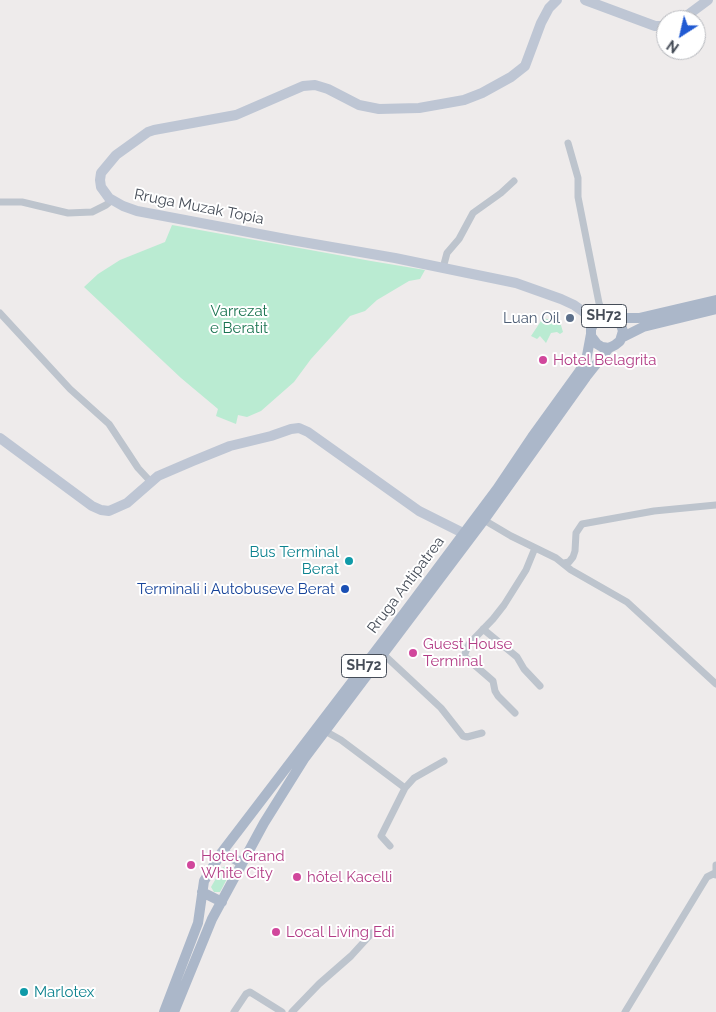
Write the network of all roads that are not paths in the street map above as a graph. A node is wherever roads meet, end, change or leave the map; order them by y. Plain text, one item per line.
1 (557, 0) edge
2 (585, 0) edge
3 (708, 0) edge
4 (694, 10) edge
5 (656, 26) edge
6 (568, 143) dead end
7 (514, 181) dead end
8 (112, 200) junction
9 (0, 202) edge
10 (443, 268) junction
11 (716, 300) edge
12 (716, 310) edge
13 (0, 313) edge
14 (605, 318) junction
15 (591, 333) junction
16 (621, 338) junction
17 (609, 348) junction
18 (0, 438) edge
19 (536, 439) junction
20 (150, 481) junction
21 (716, 505) edge
22 (484, 520) junction
23 (466, 536) junction
24 (535, 548) junction
25 (564, 563) junction
26 (483, 629) junction
27 (381, 652) junction
28 (716, 684) edge
29 (540, 686) dead end
30 (515, 713) dead end
31 (325, 731) junction
32 (482, 733) dead end
33 (301, 757) junction
34 (444, 761) dead end
35 (405, 788) junction
36 (390, 846) dead end
37 (222, 852) junction
38 (242, 863) junction
39 (716, 865) edge
40 (716, 874) edge
41 (202, 892) junction
42 (222, 902) junction
43 (372, 933) dead end
44 (164, 1012) edge
45 (174, 1012) edge
46 (234, 1012) edge
47 (282, 1012) edge
48 (292, 1012) edge
49 (625, 1012) edge

1 - 8 street, Rruga Muzak Topia
2 - 5 street
3 - 4 street
6 - 14 street
7 - 10 street
8 - 9 street
8 - 10 street, Rruga Muzak Topia
10 - 14 street, Rruga Muzak Topia
11 - 14 main road, SH72
12 - 16 main road, Rruga Antipatrea / SH72
13 - 20 street
14 - 15 main road, Rruga Antipatrea / SH72
14 - 16 main road, SH72
15 - 17 main road, SH72
15 - 19 main road, Rruga Antipatrea / SH72
16 - 17 main road, Rruga Antipatrea / SH72
17 - 19 main road, Rruga Antipatrea / SH72
18 - 20 street
19 - 22 main road, Rruga Antipatrea / SH72
19 - 23 main road, Rruga Antipatrea / SH72
20 - 23 street
21 - 25 street
22 - 23 main road, Rruga Antipatrea / SH72
22 - 24 street
23 - 27 main road, Rruga Antipatrea / SH72
24 - 25 street
24 - 26 street
25 - 28 street
26 - 29 street
26 - 30 street
27 - 31 main road, Rruga Antipatrea / SH72
27 - 32 street
27 - 33 main road, Rruga Antipatrea / SH72
31 - 33 main road, Rruga Antipatrea / SH72
31 - 35 street
33 - 37 main road, Rruga Antipatrea / SH72
33 - 38 main road, Rruga Antipatrea / SH72
34 - 35 street
35 - 36 street
37 - 38 main road
37 - 41 main road, Rruga Antipatrea / SH72
38 - 42 main road, Rruga Antipatrea / SH72
39 - 40 street
40 - 49 street
41 - 42 main road
41 - 44 main road, Rruga Antipatrea / SH72
42 - 45 main road, Rruga Antipatrea / SH72
43 - 48 street
46 - 47 street

